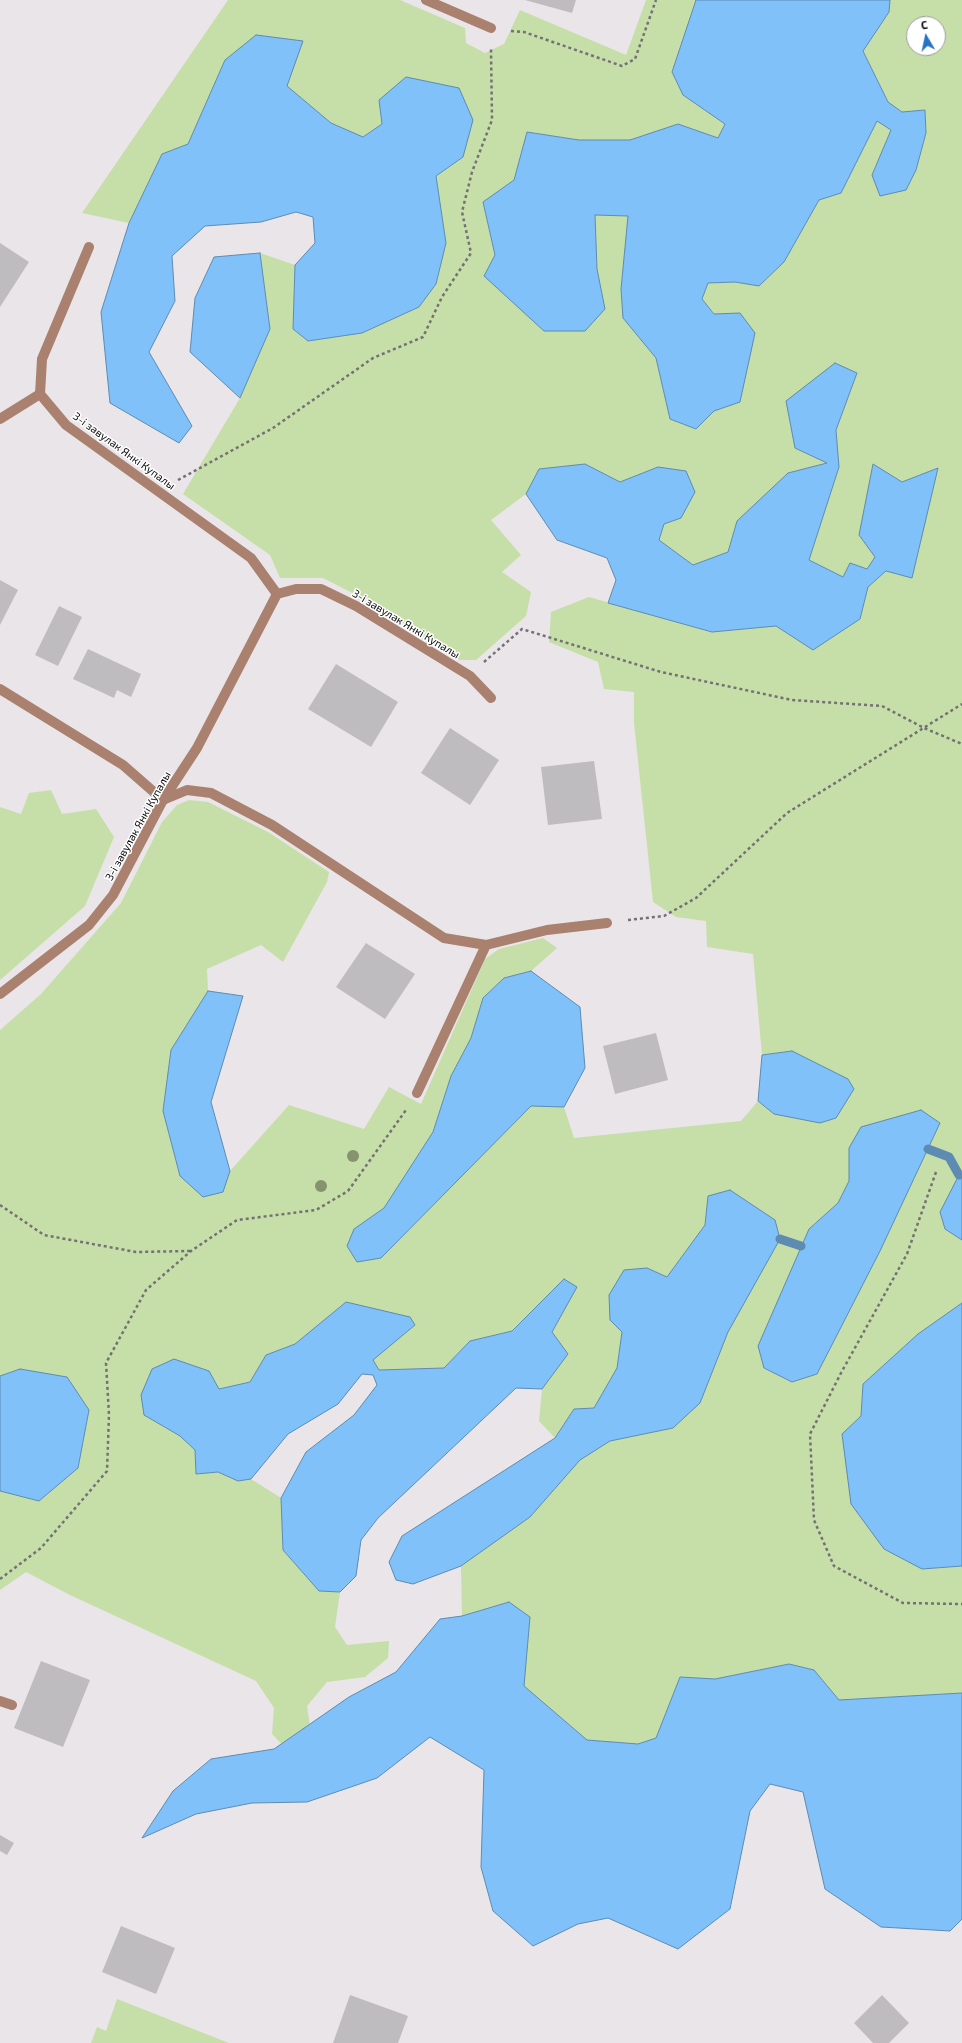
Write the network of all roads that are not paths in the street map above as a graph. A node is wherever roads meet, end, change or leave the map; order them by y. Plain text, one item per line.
1 (426, 0) edge
2 (491, 28) road end
3 (89, 247) dead end
4 (40, 394) junction
5 (0, 419) edge
6 (277, 594) junction
7 (0, 688) edge
8 (491, 698) dead end
9 (163, 800) junction
10 (607, 923) road end
11 (486, 946) junction
12 (0, 994) edge
13 (417, 1093) road end
14 (0, 1701) edge
15 (12, 1705) dead end

1 - 2 street
3 - 4 street
4 - 5 street
4 - 6 street, 3-і завулак Янкі Купалы
6 - 8 street, 3-і завулак Янкі Купалы
6 - 9 street, 3-і завулак Янкі Купалы
7 - 9 street
9 - 11 street
9 - 12 street, 3-і завулак Янкі Купалы
10 - 11 street
11 - 13 street
14 - 15 street

